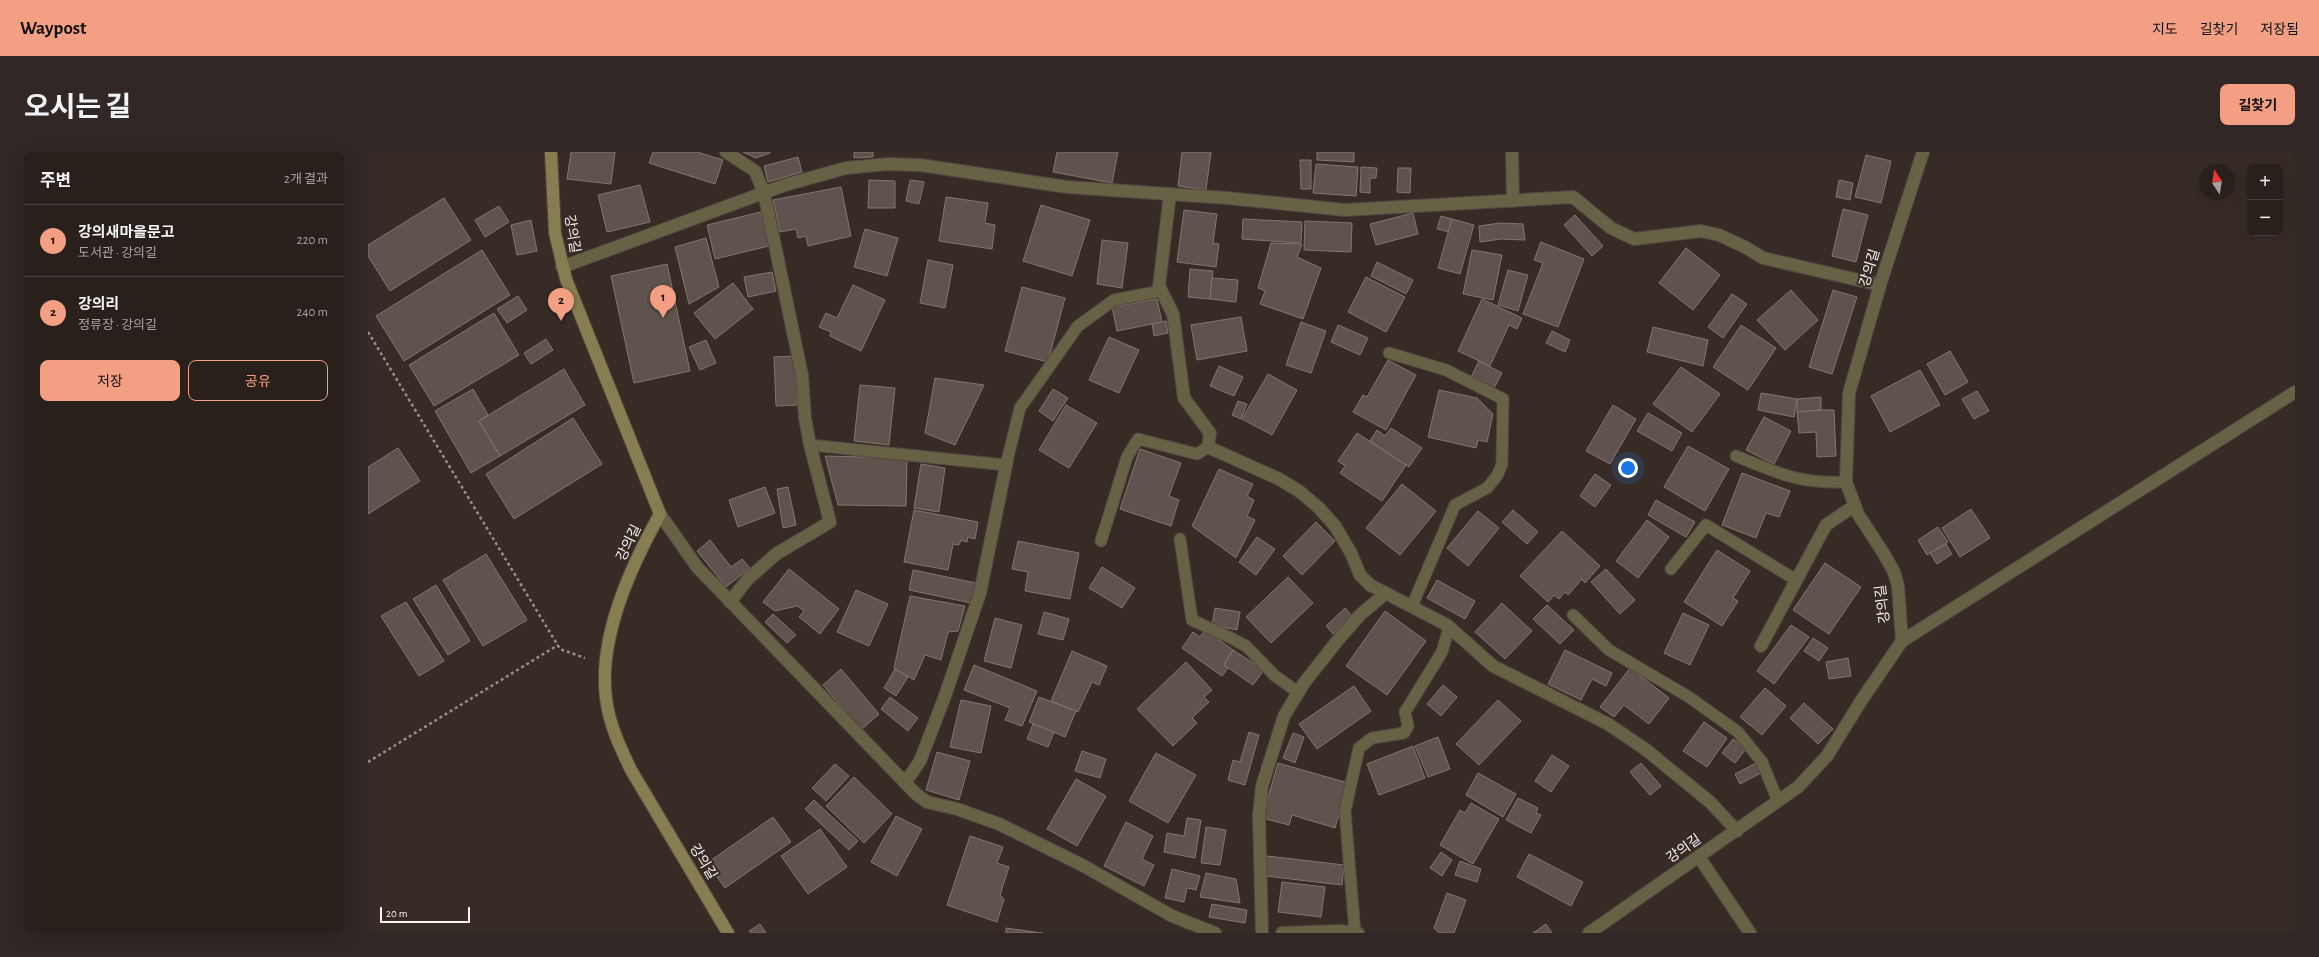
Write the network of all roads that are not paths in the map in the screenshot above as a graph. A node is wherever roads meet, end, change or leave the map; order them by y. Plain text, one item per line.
1 (551, 152) edge
2 (726, 152) edge
3 (1512, 152) edge
4 (1923, 152) edge
5 (764, 193) junction
6 (1170, 194) junction
7 (1513, 201) junction
8 (562, 267) junction
9 (1880, 285) junction
10 (1161, 291) junction
11 (1389, 353) dead end
12 (2295, 392) edge
13 (810, 445) junction
14 (1208, 447) junction
15 (1736, 456) dead end
16 (1007, 463) junction
17 (1846, 482) junction
18 (1854, 506) junction
19 (660, 514) junction
20 (1180, 539) dead end
21 (1101, 541) dead end
22 (1671, 570) dead end
23 (1796, 580) junction
24 (1386, 593) junction
25 (730, 602) junction
26 (1412, 606) junction
27 (1574, 615) dead end
28 (1449, 627) junction
29 (1902, 641) junction
30 (1761, 646) dead end
31 (1298, 693) junction
32 (904, 783) junction
33 (1778, 801) junction
34 (1737, 831) junction
35 (1699, 856) junction
36 (728, 933) edge
37 (1214, 933) edge
38 (1262, 933) edge
39 (1282, 933) edge
40 (1355, 933) edge
41 (1358, 933) edge
42 (1589, 933) edge
43 (1750, 933) edge

1 - 8 street, 강의길
2 - 5 street
3 - 7 street
4 - 9 street, 강의길
5 - 6 street
5 - 8 street
5 - 13 street
6 - 7 street
6 - 10 street
7 - 9 street
8 - 19 street, 강의길
9 - 17 street, 강의길
10 - 14 street
10 - 16 lane
11 - 26 lane
12 - 29 street
13 - 16 lane
13 - 25 street
14 - 21 lane
14 - 24 street
15 - 17 lane
16 - 32 street
17 - 18 street, 강의길
18 - 23 street
18 - 29 street, 강의길
19 - 25 street
19 - 36 street, 강의길
20 - 31 lane
22 - 23 lane
23 - 30 street
24 - 26 street
24 - 31 street
25 - 32 street
26 - 28 street
27 - 33 lane
28 - 34 street
28 - 40 lane
29 - 33 street, 강의길
31 - 38 street
32 - 37 street
33 - 34 street, 강의길
34 - 35 street, 강의길
35 - 42 street, 강의길
35 - 43 street
39 - 40 street
40 - 41 street

